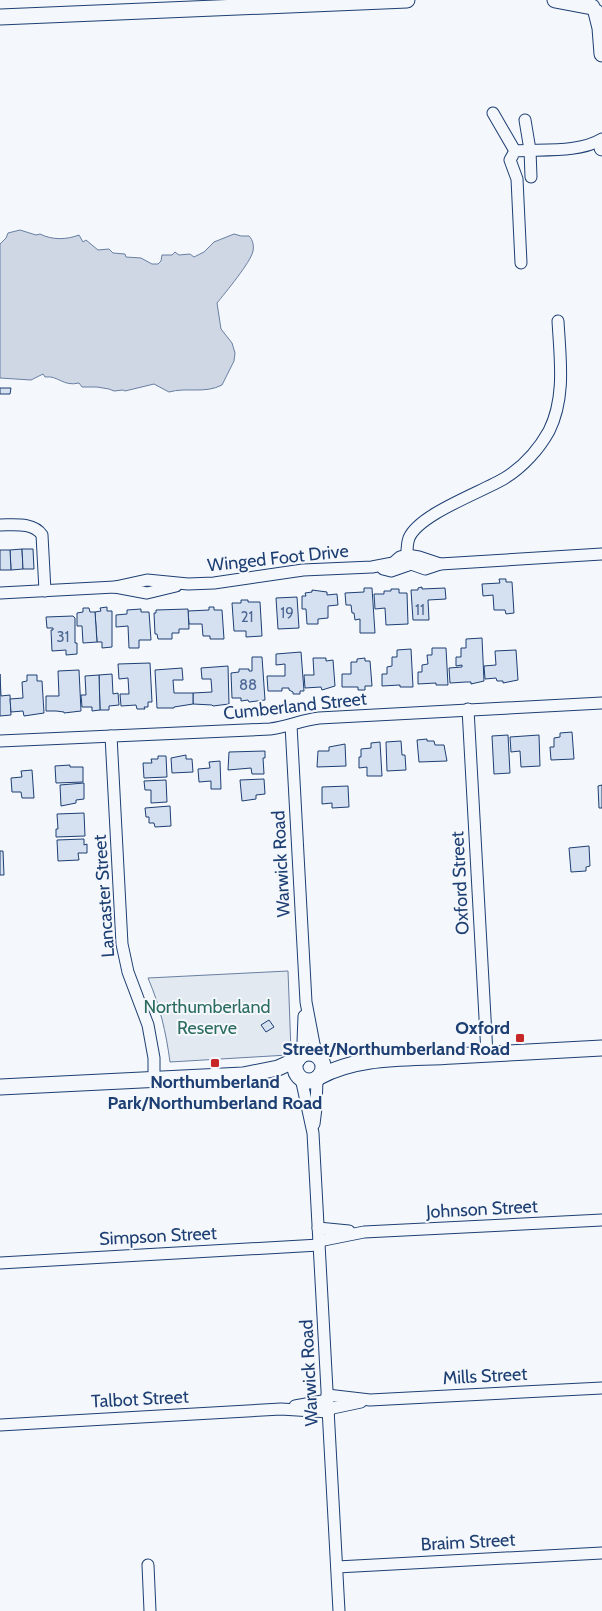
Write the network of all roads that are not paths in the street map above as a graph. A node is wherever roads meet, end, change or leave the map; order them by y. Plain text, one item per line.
1 (407, 0) edge
2 (556, 0) edge
3 (298, 2) edge
4 (248, 3) edge
5 (267, 3) edge
6 (220, 4) edge
7 (595, 8) edge
8 (0, 16) edge
9 (602, 54) edge
10 (493, 113) dead end
11 (524, 120) dead end
12 (602, 139) edge
13 (602, 144) edge
14 (575, 148) junction
15 (602, 148) edge
16 (530, 150) junction
17 (515, 151) junction
18 (602, 154) edge
19 (531, 176) dead end
20 (521, 263) dead end
21 (558, 322) dead end
22 (0, 525) edge
23 (602, 555) edge
24 (407, 560) junction
25 (45, 591) junction
26 (0, 593) edge
27 (602, 704) edge
28 (468, 709) junction
29 (291, 725) junction
30 (111, 736) junction
31 (2, 740) edge
32 (306, 1002) junction
33 (602, 1048) edge
34 (487, 1054) junction
35 (319, 1057) junction
36 (298, 1059) junction
37 (388, 1060) junction
38 (243, 1075) junction
39 (300, 1078) junction
40 (318, 1078) junction
41 (154, 1079) junction
42 (0, 1087) edge
43 (313, 1133) junction
44 (602, 1220) edge
45 (318, 1228) junction
46 (364, 1232) junction
47 (319, 1243) junction
48 (0, 1263) edge
49 (602, 1388) edge
50 (328, 1404) junction
51 (0, 1425) edge
52 (602, 1553) edge
53 (148, 1566) dead end
54 (337, 1567) junction
55 (150, 1611) edge
56 (339, 1611) edge

1 - 3 street
2 - 7 street
3 - 5 street
4 - 5 street
4 - 6 street
6 - 8 street
7 - 9 street
10 - 17 street
11 - 16 street
12 - 14 street
13 - 15 street
14 - 16 street
14 - 18 street
16 - 17 street
16 - 19 street
17 - 20 street
21 - 24 street
22 - 25 street
23 - 24 street
24 - 25 street, Winged Foot Drive
25 - 26 street, Winged Foot Drive
27 - 28 street, Cumberland Street
28 - 29 street, Cumberland Street
28 - 34 street, Oxford Street
29 - 30 street, Cumberland Street
29 - 32 street, Warwick Road
30 - 31 street, Cumberland Street
30 - 41 street, Lancaster Street
32 - 35 street, Warwick Road
32 - 36 street, Warwick Road
33 - 34 street
34 - 37 street
35 - 36 street
35 - 37 street
35 - 40 street
36 - 38 street
36 - 39 street
37 - 40 street
38 - 39 street
38 - 41 street
39 - 40 street
39 - 43 street, Warwick Road
40 - 43 street, Warwick Road
41 - 42 street
43 - 45 street, Warwick Road
44 - 46 street, Johnson Street
45 - 46 street, Johnson Street
45 - 47 street, Warwick Road
46 - 47 street, Johnson Street
47 - 48 street, Simpson Street
47 - 50 street, Warwick Road
49 - 50 street, Mills Street
50 - 51 street, Talbot Street
50 - 54 street, Warwick Road
52 - 54 street, Braim Street
53 - 55 street
54 - 56 street, Warwick Road

